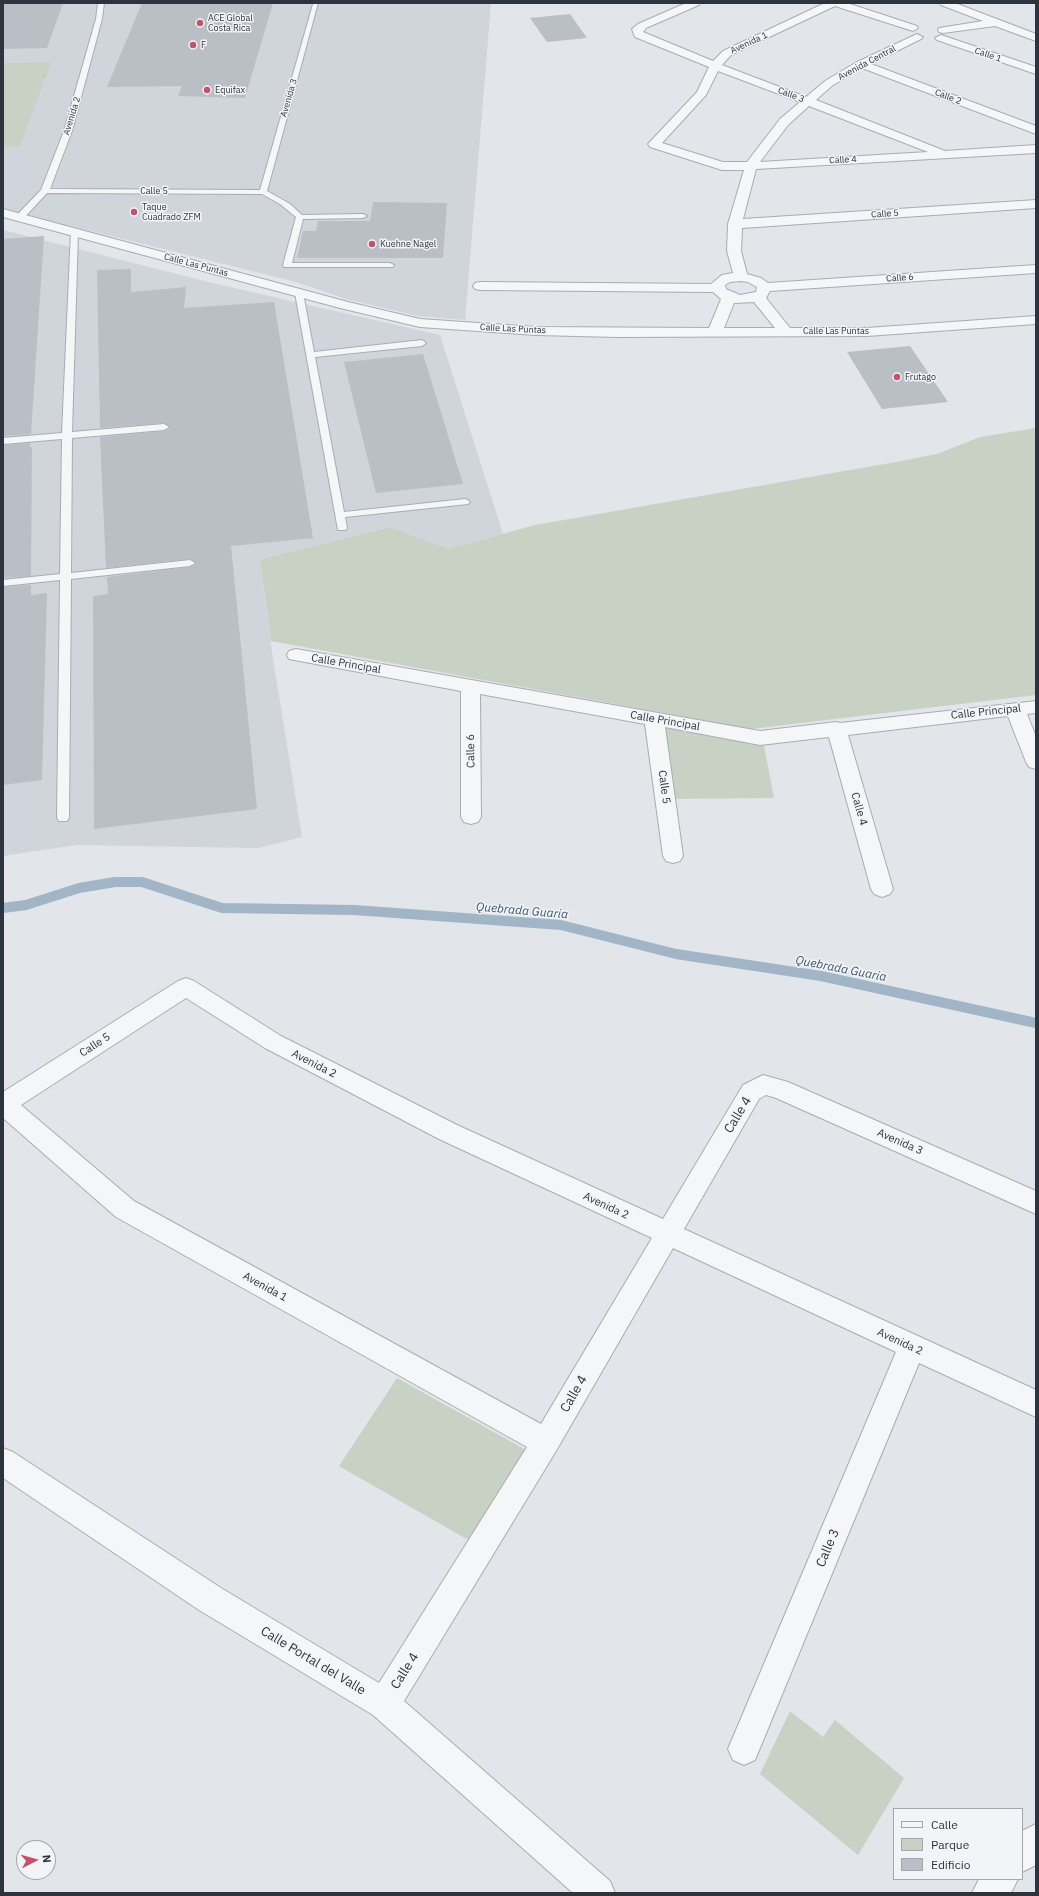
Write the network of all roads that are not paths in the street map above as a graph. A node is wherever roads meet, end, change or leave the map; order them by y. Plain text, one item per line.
1 (101, 3) edge
2 (695, 3) edge
3 (835, 3) edge
4 (945, 3) edge
5 (316, 4) edge
6 (957, 8) junction
7 (996, 22) junction
8 (940, 25) junction
9 (918, 31) junction
10 (1034, 36) edge
11 (861, 64) junction
12 (715, 66) junction
13 (1036, 71) edge
14 (807, 101) junction
15 (1036, 130) edge
16 (654, 144) joint
17 (1036, 149) edge
18 (947, 154) junction
19 (751, 166) junction
20 (45, 191) junction
21 (263, 192) junction
22 (1036, 204) edge
23 (3, 213) edge
24 (364, 216) dead end
25 (300, 217) junction
26 (19, 218) junction
27 (735, 224) junction
28 (74, 232) junction
29 (390, 265) dead end
30 (1036, 269) edge
31 (740, 277) junction
32 (480, 286) dead end
33 (718, 288) junction
34 (761, 292) junction
35 (299, 293) junction
36 (729, 297) junction
37 (1036, 320) edge
38 (714, 332) junction
39 (786, 332) junction
40 (422, 343) dead end
41 (310, 355) junction
42 (164, 427) dead end
43 (67, 436) junction
44 (3, 442) edge
45 (465, 502) dead end
46 (340, 515) junction
47 (342, 528) dead end
48 (190, 563) dead end
49 (66, 577) junction
50 (3, 583) edge
51 (296, 655) dead end
52 (470, 685) junction
53 (1036, 707) edge
54 (1015, 709) junction
55 (654, 719) junction
56 (836, 728) junction
57 (1036, 762) edge
58 (471, 817) dead end
59 (63, 818) dead end
60 (673, 856) dead end
61 (882, 889) dead end
62 (186, 986) joint
63 (763, 1085) joint
64 (3, 1104) edge
65 (1036, 1202) edge
66 (667, 1234) junction
67 (912, 1347) junction
68 (1036, 1404) edge
69 (546, 1442) junction
70 (3, 1462) edge
71 (384, 1704) junction
72 (744, 1749) dead end
73 (1036, 1840) edge
74 (1023, 1855) edge
75 (1000, 1880) edge
76 (598, 1893) edge
77 (989, 1893) edge

1 - 20 lane, Avenida 2
2 - 12 street, Calle 3
3 - 9 street
3 - 12 street, Avenida 1
4 - 6 street
5 - 21 lane, Avenida 3
6 - 7 street
6 - 8 street
7 - 8 street
7 - 10 street
8 - 9 street
8 - 13 street, Calle 1
9 - 11 street, Avenida Central
11 - 14 street, Avenida Central
11 - 15 street, Calle 2
12 - 14 street, Calle 3
12 - 16 street, Avenida 1
14 - 18 street, Calle 3
14 - 19 street, Avenida Central
16 - 19 street, Calle 4
17 - 18 street, Calle 4
18 - 19 street, Calle 4
19 - 27 street, Avenida Central
20 - 21 lane, Calle 5
20 - 26 lane, Avenida 2
21 - 25 lane
22 - 27 street, Calle 5
23 - 26 street, Calle Las Puntas
24 - 25 lane
25 - 29 lane
26 - 28 street, Calle Las Puntas
27 - 31 street, Avenida Central
28 - 35 street, Calle Las Puntas
28 - 43 lane
30 - 34 street, Calle 6
31 - 33 street
31 - 34 street
32 - 33 street
33 - 36 street
34 - 36 street, Calle 6
34 - 39 street
35 - 38 street, Calle Las Puntas
35 - 41 lane
36 - 38 street
37 - 39 street, Calle Las Puntas
38 - 39 street, Calle Las Puntas
40 - 41 lane
41 - 46 lane
42 - 43 lane
43 - 44 lane
43 - 49 lane
45 - 46 lane
46 - 47 lane
48 - 49 lane
49 - 50 lane
49 - 59 lane
51 - 52 street, Calle Principal
52 - 55 street, Calle Principal
52 - 58 street, Calle 6
53 - 54 street, Calle Principal
54 - 56 street, Calle Principal
54 - 57 street
55 - 56 street, Calle Principal
55 - 60 street, Calle 5
56 - 61 street, Calle 4
62 - 64 street, Calle 5
62 - 66 street, Avenida 2
63 - 65 street, Avenida 3
63 - 66 street, Calle 4
64 - 69 street, Avenida 1
66 - 67 street, Avenida 2
66 - 69 street, Calle 4
67 - 68 street, Avenida 2
67 - 72 street, Calle 3
69 - 71 street, Calle 4
70 - 71 street, Calle Portal del Valle
71 - 76 street, Calle Portal del Valle
73 - 74 street
75 - 77 street

